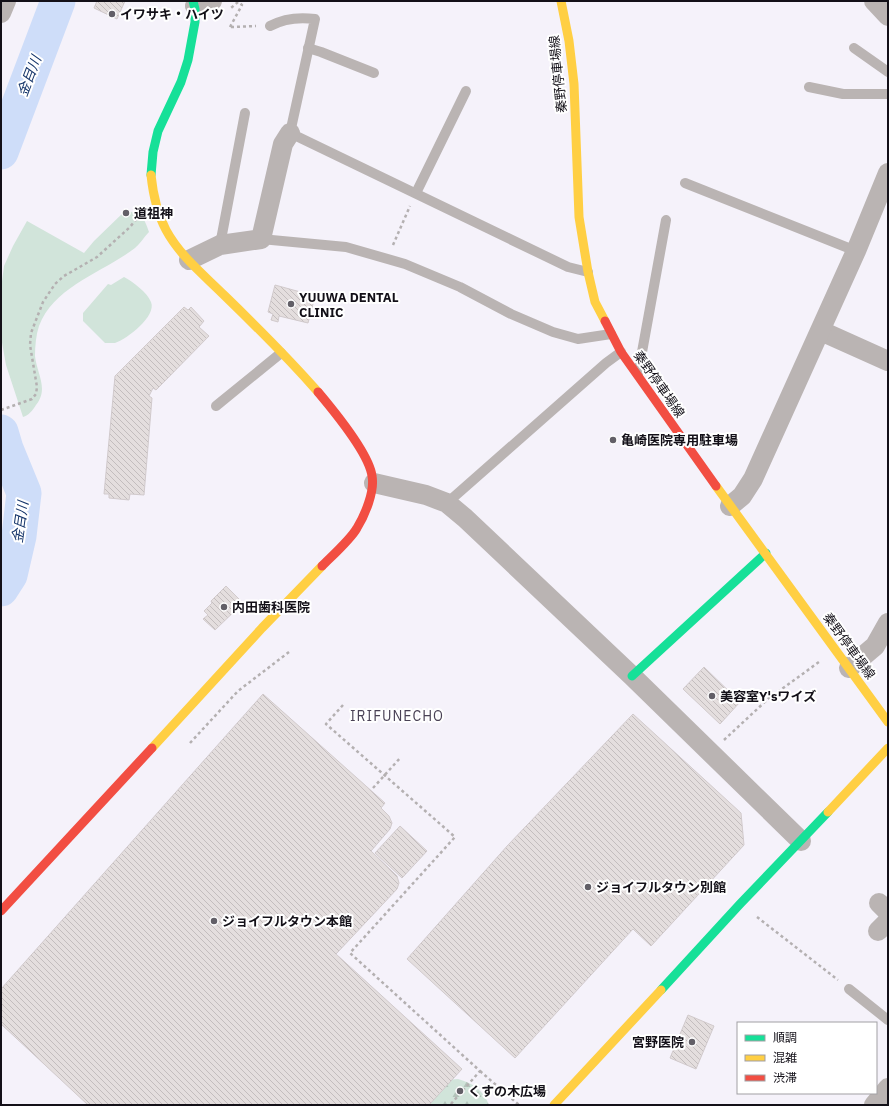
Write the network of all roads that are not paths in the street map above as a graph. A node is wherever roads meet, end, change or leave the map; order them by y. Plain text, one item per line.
1 (6, 1) edge
2 (561, 1) edge
3 (874, 1) edge
4 (200, 3) edge
5 (1, 13) edge
6 (888, 16) edge
7 (270, 26) dead end
8 (308, 48) junction
9 (854, 48) dead end
10 (888, 72) edge
11 (374, 73) dead end
12 (809, 87) dead end
13 (466, 91) dead end
14 (888, 94) edge
15 (245, 113) dead end
16 (290, 133) junction
17 (888, 173) edge
18 (686, 184) dead end
19 (416, 193) junction
20 (666, 220) dead end
21 (261, 239) junction
22 (220, 245) junction
23 (856, 251) junction
24 (189, 260) junction
25 (588, 272) junction
26 (821, 331) junction
27 (611, 334) junction
28 (621, 352) junction
29 (281, 353) junction
30 (888, 361) edge
31 (638, 377) junction
32 (216, 406) dead end
33 (374, 483) junction
34 (447, 503) junction
35 (730, 506) junction
36 (766, 554) junction
37 (888, 623) edge
38 (849, 668) junction
39 (632, 676) junction
40 (888, 722) edge
41 (888, 748) edge
42 (801, 842) junction
43 (3, 907) edge
44 (849, 989) road end
45 (888, 1020) edge
46 (888, 1088) edge
47 (554, 1105) edge
48 (874, 1105) edge

1 - 5 street
2 - 25 street, 秦野停車場線
3 - 6 street
4 - 24 street
7 - 8 lane
8 - 11 lane
8 - 16 lane
9 - 10 lane
12 - 14 lane
13 - 19 lane
15 - 22 lane
16 - 19 lane
16 - 21 street
17 - 23 street
18 - 23 lane
19 - 25 lane
20 - 31 lane
21 - 22 street
21 - 27 lane
22 - 24 street
23 - 26 street
24 - 29 street
25 - 27 street, 秦野停車場線
26 - 30 street
26 - 35 street
27 - 28 street, 秦野停車場線
28 - 31 street, 秦野停車場線
28 - 34 lane
29 - 32 lane
29 - 33 street
31 - 35 street, 秦野停車場線
33 - 34 street
33 - 43 street
34 - 39 street
35 - 36 street, 秦野停車場線
36 - 38 street, 秦野停車場線
36 - 39 street
37 - 38 street
38 - 40 street, 秦野停車場線
39 - 42 street
41 - 42 street
42 - 47 street
44 - 45 lane
46 - 48 street

